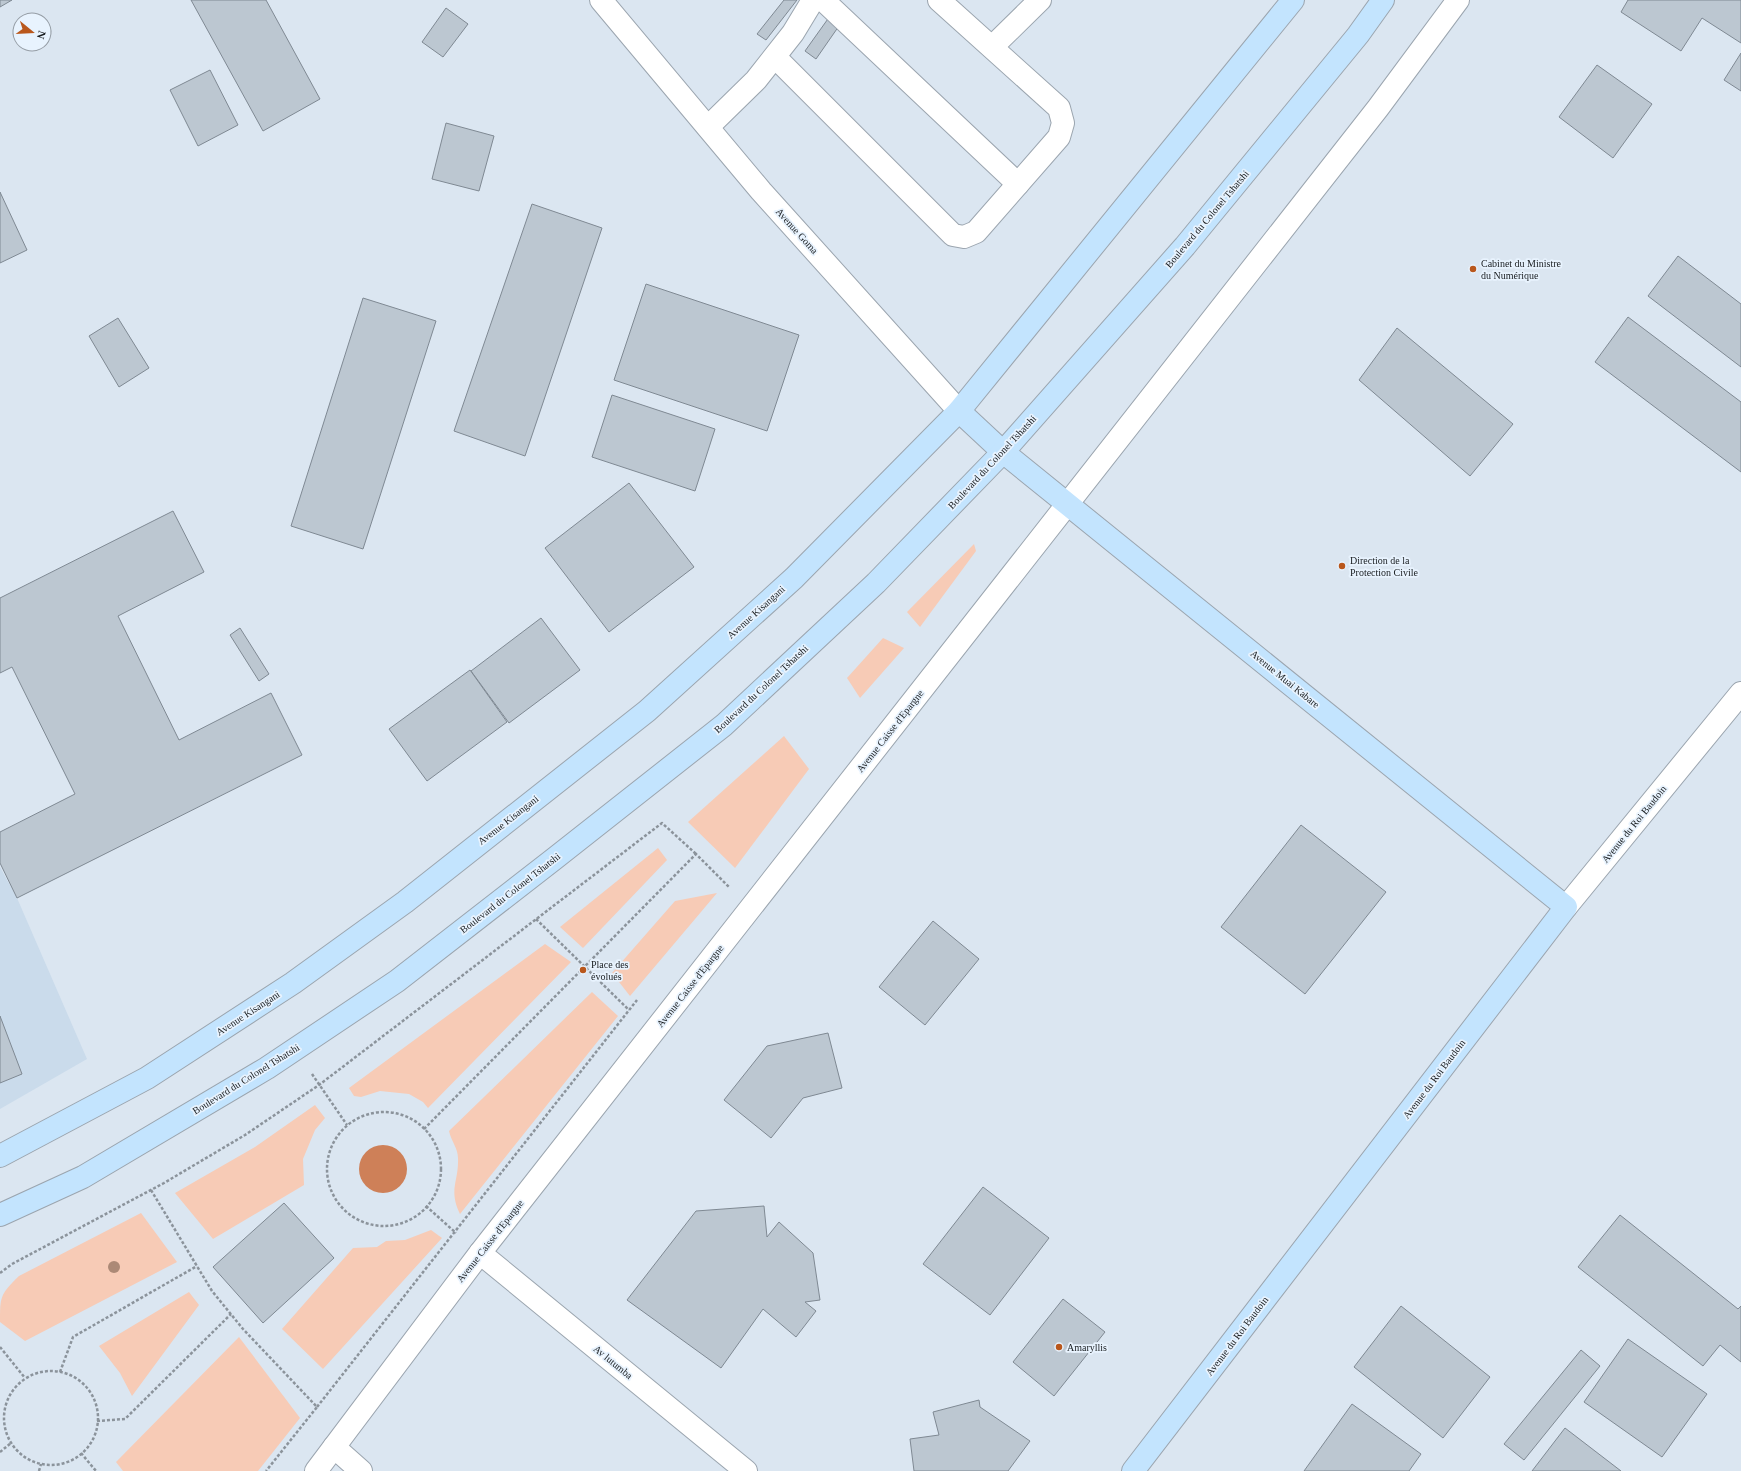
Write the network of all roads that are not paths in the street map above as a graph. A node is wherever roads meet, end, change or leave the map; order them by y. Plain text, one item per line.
1 (600, 0) edge
2 (813, 0) edge
3 (823, 0) edge
4 (939, 0) edge
5 (1040, 0) edge
6 (1293, 0) edge
7 (1383, 0) edge
8 (1458, 0) edge
9 (992, 48) junction
10 (775, 57) junction
11 (708, 127) junction
12 (1018, 184) junction
13 (959, 410) junction
14 (1004, 452) junction
15 (1068, 504) junction
16 (1741, 693) edge
17 (1566, 907) junction
18 (0, 1156) edge
19 (0, 1215) edge
20 (480, 1253) junction
21 (334, 1447) junction
22 (316, 1471) edge
23 (361, 1471) edge
24 (746, 1471) edge
25 (1133, 1471) edge

1 - 11 street, Avenue Goma
2 - 10 street
3 - 12 street
4 - 9 street
5 - 9 street
6 - 13 street
7 - 14 street, Boulevard du Colonel Tshatshi
8 - 15 street, Avenue Caisse d'Epargne
9 - 12 street
10 - 11 street
10 - 12 street
11 - 13 street, Avenue Goma
13 - 14 street, Avenue Goma
13 - 18 street, Avenue Kisangani
14 - 15 street, Avenue Muai Kabare
14 - 19 street, Boulevard du Colonel Tshatshi
15 - 17 street, Avenue Muai Kabare
15 - 20 street, Avenue Caisse d'Epargne
16 - 17 street, Avenue du Roi Baudoin
17 - 25 street, Avenue du Roi Baudoin
20 - 21 street, Avenue Caisse d'Epargne
20 - 24 street, Av lutumba
21 - 22 street, Avenue Caisse d'Epargne
21 - 23 street

